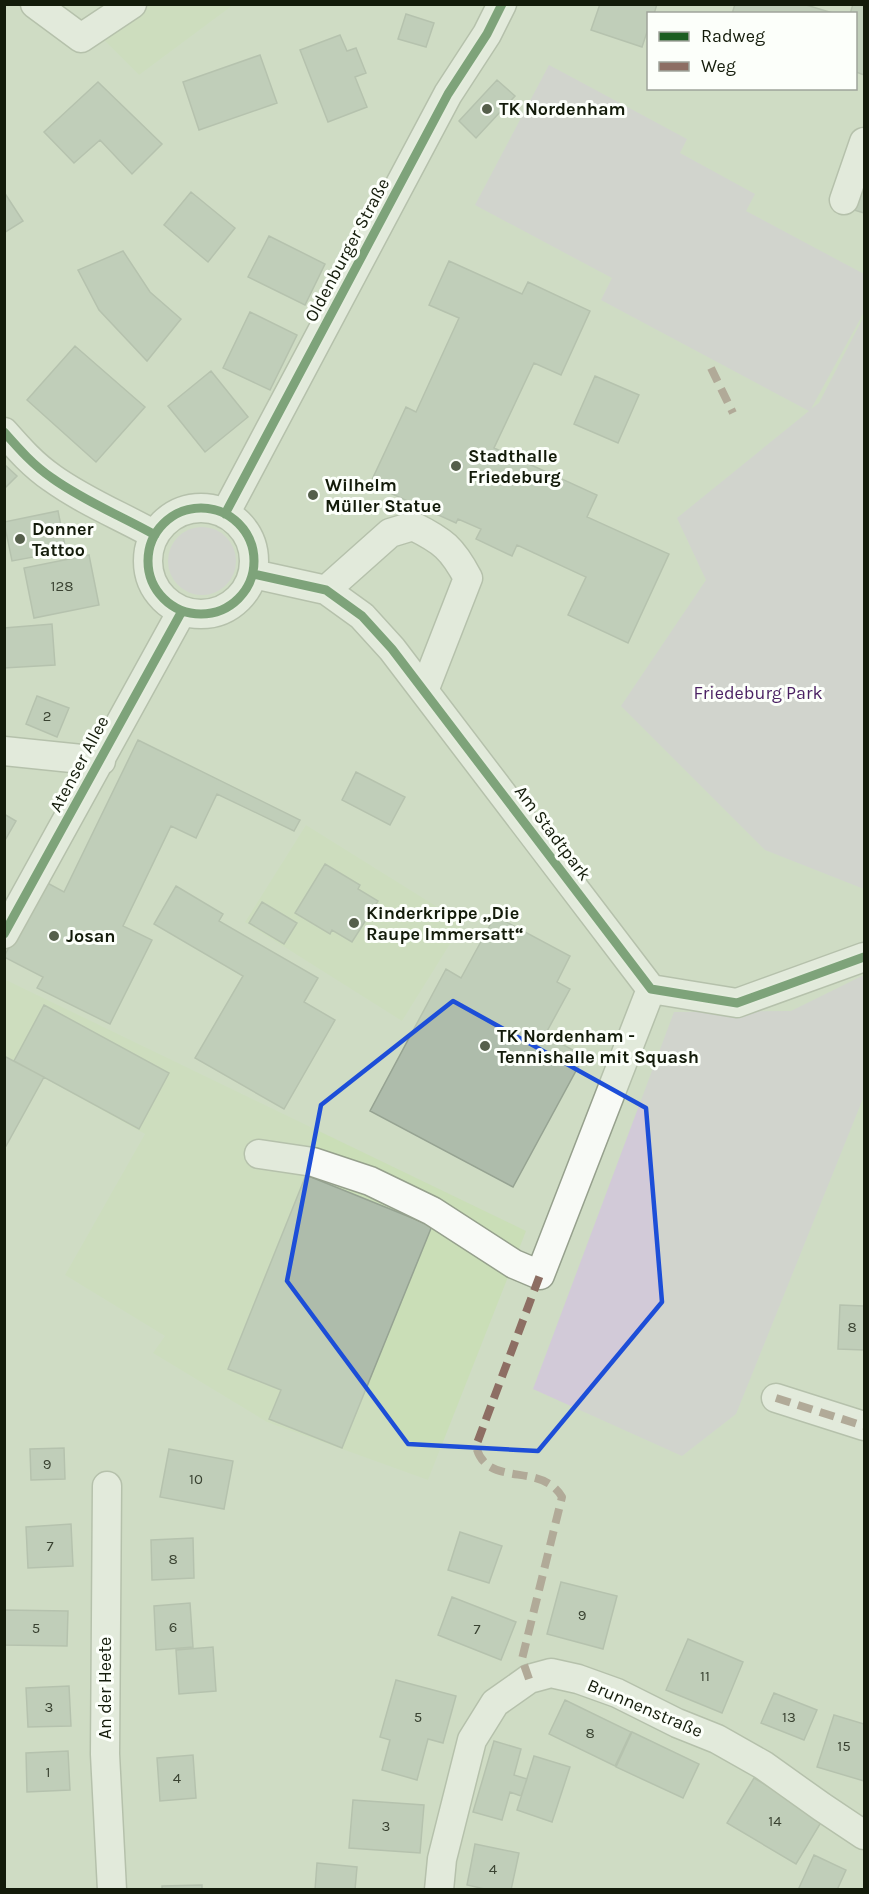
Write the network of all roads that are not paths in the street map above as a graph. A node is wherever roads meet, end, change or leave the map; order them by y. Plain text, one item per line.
1 (35, 4) edge
2 (132, 4) edge
3 (502, 4) edge
4 (864, 142) edge
5 (844, 200) dead end
6 (4, 432) edge
7 (225, 514) junction
8 (155, 535) junction
9 (253, 574) junction
10 (326, 590) junction
11 (182, 611) junction
12 (424, 691) junction
13 (4, 751) edge
14 (101, 760) junction
15 (4, 934) edge
16 (864, 957) edge
17 (651, 989) junction
18 (259, 1154) dead end
19 (776, 1398) dead end
20 (864, 1426) edge
21 (106, 1486) dead end
22 (864, 1834) edge
23 (112, 1890) edge
24 (439, 1890) edge

1 - 2 street
3 - 7 street, Oldenburger Straße
4 - 5 street
6 - 8 street
7 - 8 street
7 - 9 street
8 - 11 street
9 - 10 street, Am Stadtpark
9 - 11 street
10 - 12 street, Am Stadtpark
10 - 12 street
11 - 14 street, Atenser Allee
12 - 17 street, Am Stadtpark
13 - 14 street
14 - 15 street, Atenser Allee
16 - 17 street
17 - 18 street
19 - 20 street
21 - 23 street, An der Heete
22 - 24 street, Brunnenstraße

